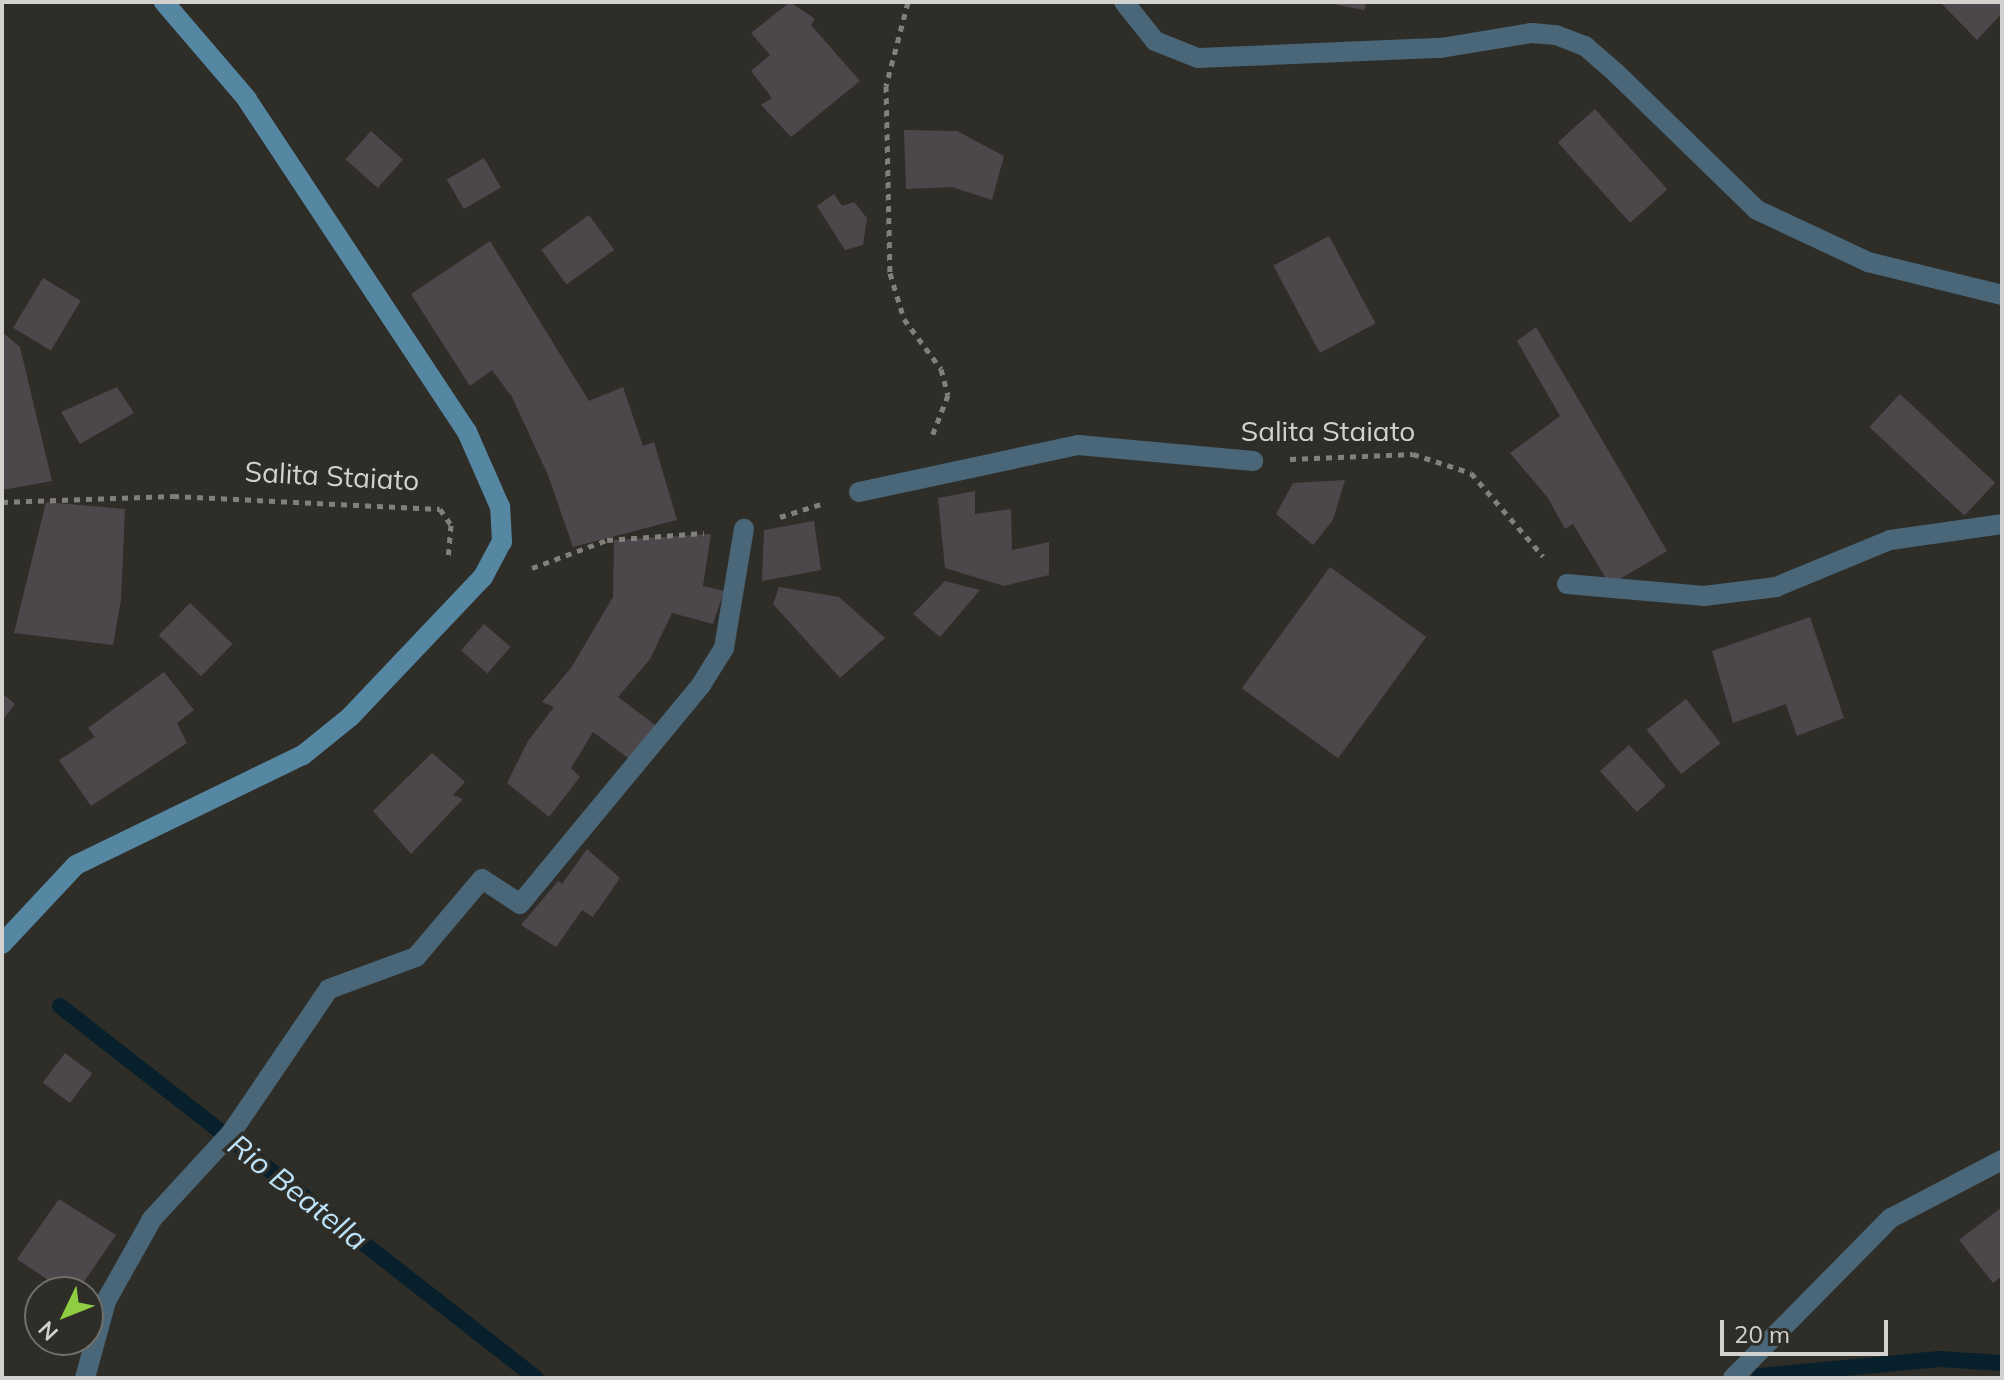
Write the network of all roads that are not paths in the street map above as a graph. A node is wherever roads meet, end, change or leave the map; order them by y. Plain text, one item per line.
1 (164, 2) edge
2 (1124, 2) edge
3 (2002, 295) edge
4 (1253, 461) road end
5 (859, 492) road end
6 (2002, 524) edge
7 (744, 529) road end
8 (1567, 584) road end
9 (2, 944) edge
10 (2002, 1160) edge
11 (85, 1378) edge
12 (1733, 1378) edge

1 - 9 main road
2 - 3 street
4 - 5 street, Salita Staiato
6 - 8 street
7 - 11 street
10 - 12 street

